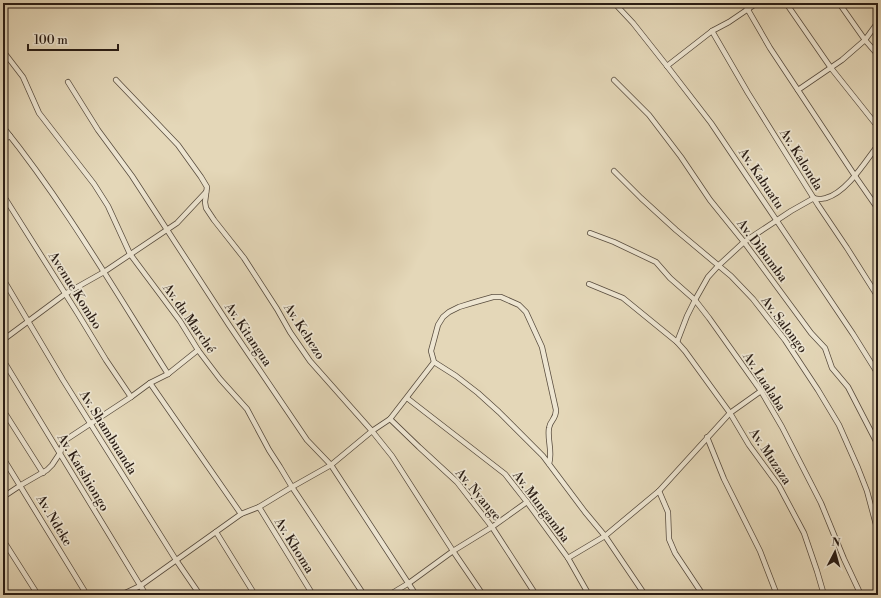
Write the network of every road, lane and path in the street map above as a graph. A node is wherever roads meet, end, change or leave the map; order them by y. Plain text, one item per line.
1 (617, 3) edge
2 (744, 3) edge
3 (757, 3) edge
4 (786, 3) edge
5 (840, 3) edge
6 (747, 10) junction
7 (878, 22) edge
8 (712, 31) junction
9 (865, 40) junction
10 (3, 51) edge
11 (878, 55) edge
12 (667, 66) junction
13 (830, 68) junction
14 (116, 80) dead end
15 (614, 80) dead end
16 (68, 82) dead end
17 (798, 90) junction
18 (3, 127) edge
19 (878, 127) edge
20 (10, 136) junction
21 (3, 140) edge
22 (878, 145) edge
23 (614, 171) dead end
24 (855, 176) junction
25 (206, 192) junction
26 (3, 195) edge
27 (814, 198) junction
28 (878, 209) edge
29 (777, 220) junction
30 (167, 230) junction
31 (590, 233) dead end
32 (744, 242) junction
33 (130, 254) junction
34 (718, 266) junction
35 (104, 272) junction
36 (3, 279) edge
37 (589, 284) dead end
38 (65, 294) junction
39 (878, 297) edge
40 (695, 300) junction
41 (28, 321) junction
42 (3, 340) edge
43 (677, 342) junction
44 (198, 350) junction
45 (3, 360) edge
46 (434, 362) junction
47 (168, 374) junction
48 (878, 374) edge
49 (150, 383) junction
50 (761, 391) junction
51 (131, 397) junction
52 (407, 398) junction
53 (3, 410) edge
54 (730, 413) junction
55 (390, 419) junction
56 (91, 423) junction
57 (372, 431) junction
58 (707, 437) junction
59 (878, 445) edge
60 (60, 453) junction
61 (3, 458) edge
62 (549, 464) junction
63 (331, 465) junction
64 (43, 473) junction
65 (20, 485) junction
66 (292, 487) junction
67 (659, 491) junction
68 (3, 497) edge
69 (527, 502) junction
70 (259, 507) junction
71 (241, 514) junction
72 (492, 527) junction
73 (216, 532) junction
74 (878, 532) edge
75 (605, 536) junction
76 (3, 540) edge
77 (453, 551) junction
78 (568, 558) junction
79 (176, 560) junction
80 (408, 583) junction
81 (140, 586) junction
82 (38, 595) edge
83 (87, 595) edge
84 (121, 595) edge
85 (146, 595) edge
86 (200, 595) edge
87 (255, 595) edge
88 (313, 595) edge
89 (364, 595) edge
90 (389, 595) edge
91 (416, 595) edge
92 (483, 595) edge
93 (536, 595) edge
94 (589, 595) edge
95 (645, 595) edge
96 (703, 595) edge
97 (777, 595) edge
98 (824, 595) edge
99 (861, 595) edge

1 - 12 street, Av. Kabuatu
2 - 6 street
3 - 6 street
4 - 13 street
5 - 9 street
6 - 8 street
6 - 17 street
7 - 9 street
8 - 12 street
8 - 27 street, Av. Kalonda
9 - 11 street
9 - 13 street
10 - 33 street, Av. du Marché
12 - 29 street, Av. Kabuatu
13 - 17 street
13 - 19 street
14 - 25 street, Av. Kehezo
15 - 32 street, Av. Dibumba
16 - 30 street, Av. Kitangua
17 - 24 street
18 - 20 street
20 - 21 street
20 - 35 street
22 - 24 street
23 - 34 street, Av. Salongo
24 - 27 street
24 - 28 street
25 - 30 street
25 - 57 street, Av. Kehezo
26 - 38 street, Avenue Kombo
27 - 29 street
27 - 39 street, Av. Kalonda
29 - 32 street
29 - 48 street, Av. Kabuatu
30 - 33 street
30 - 63 street, Av. Kitangua
31 - 40 street, Av. Lualaba
32 - 34 street
32 - 59 street, Av. Dibumba
33 - 35 street
33 - 44 street, Av. du Marché
34 - 40 street
34 - 74 street, Av. Salongo
35 - 38 street
35 - 47 street
36 - 41 street, Av. Shambuanda
37 - 43 street, Av. Muzaza
38 - 41 street
38 - 51 street, Avenue Kombo
40 - 43 street
40 - 50 street, Av. Lualaba
41 - 42 street
41 - 56 street, Av. Shambuanda
43 - 54 street, Av. Muzaza
44 - 47 street
44 - 66 street, Av. du Marché
45 - 60 street, Av. Katshiongo
46 - 52 street
46 - 62 street
46 - 62 street
47 - 49 street
49 - 51 street
49 - 71 street
50 - 54 street
50 - 99 street, Av. Lualaba
51 - 56 street
52 - 55 street
52 - 69 street, Av. Mungamba
53 - 64 street
54 - 58 street
54 - 98 street, Av. Muzaza
55 - 57 street
55 - 72 street, Av. Nyange
56 - 60 street
56 - 79 street, Av. Shambuanda
57 - 63 street
57 - 77 street, Av. Kehezo
58 - 67 street
58 - 97 street
60 - 64 street
60 - 81 street, Av. Katshiongo
61 - 65 street, Av. Ndeke
62 - 75 street
63 - 66 street
63 - 80 street, Av. Kitangua
64 - 65 street
65 - 68 street
65 - 83 street, Av. Ndeke
66 - 70 street
66 - 89 street, Av. du Marché
67 - 75 street
67 - 96 street
69 - 72 street
69 - 78 street, Av. Mungamba
70 - 71 street
70 - 88 street, Av. Khoma
71 - 73 street
72 - 77 street
72 - 93 street, Av. Nyange
73 - 79 street
73 - 87 street
75 - 78 street
75 - 95 street
76 - 82 street
77 - 80 street
77 - 92 street, Av. Kehezo
78 - 94 street, Av. Mungamba
79 - 81 street
79 - 86 street, Av. Shambuanda
80 - 90 street
80 - 91 street, Av. Kitangua
81 - 84 street
81 - 85 street, Av. Katshiongo

